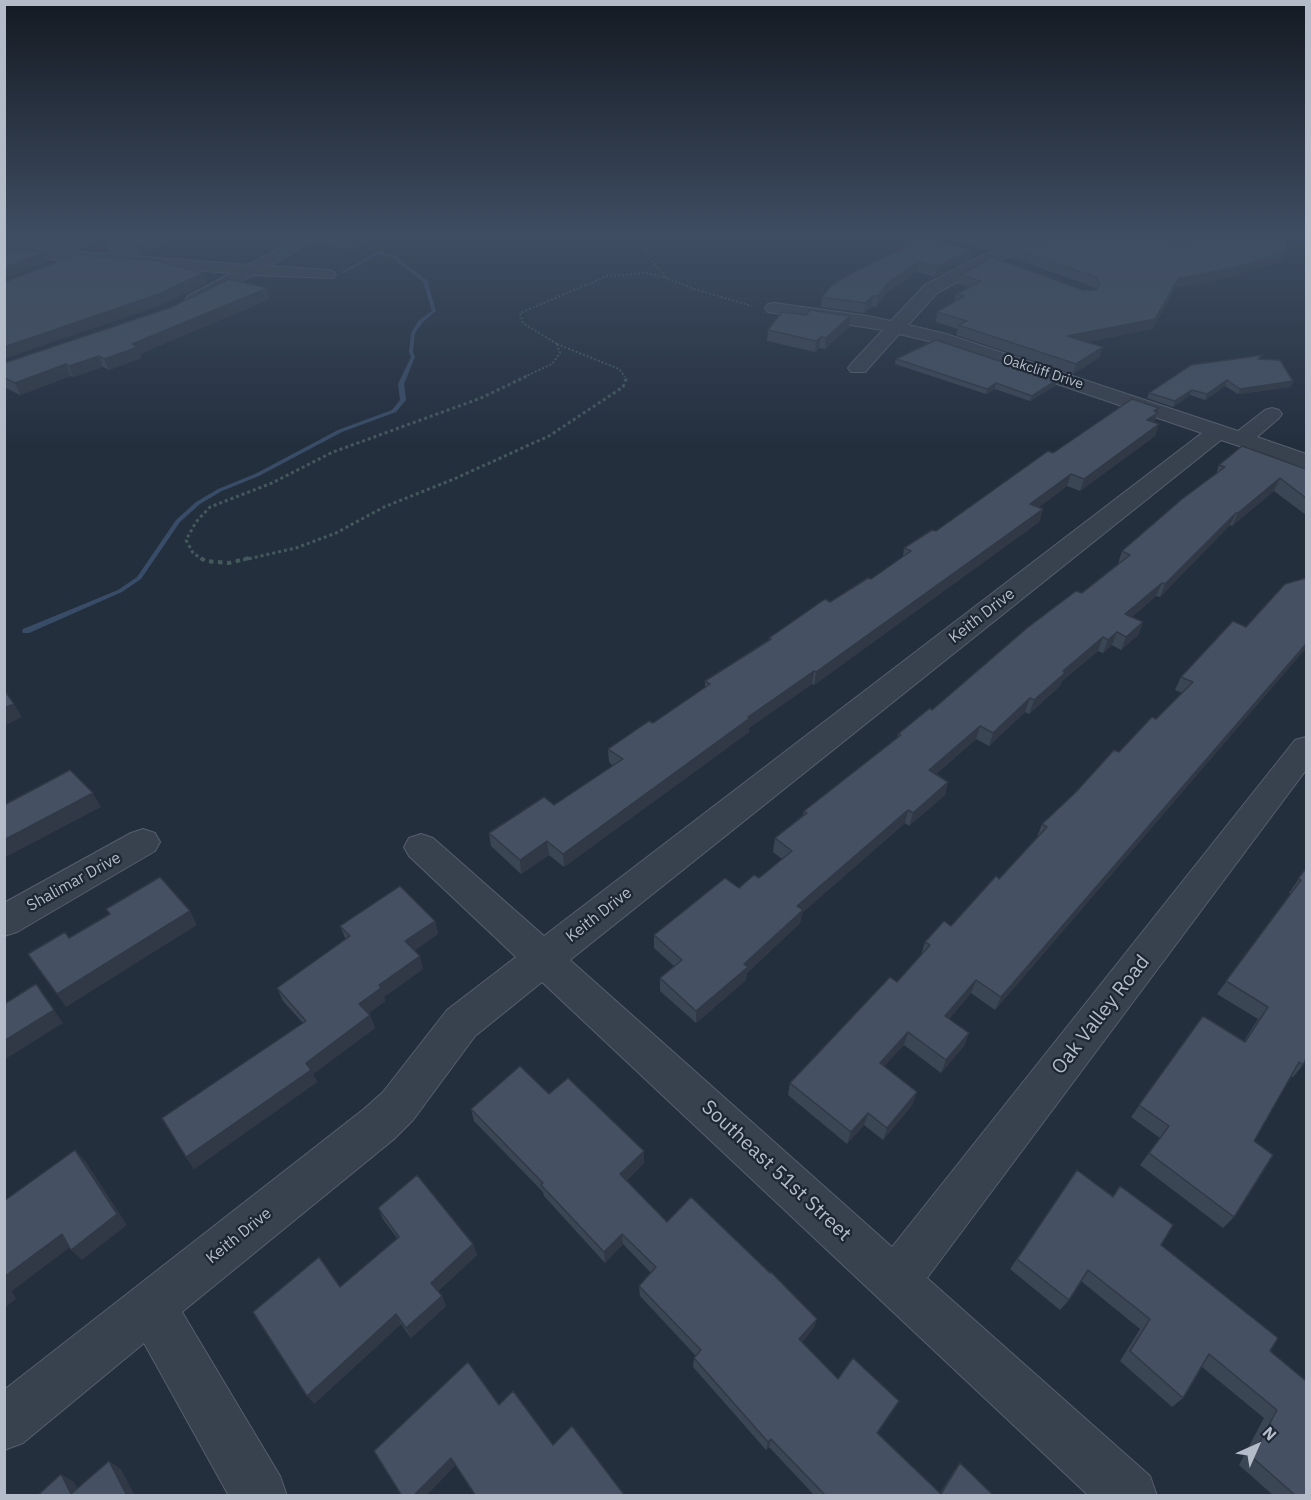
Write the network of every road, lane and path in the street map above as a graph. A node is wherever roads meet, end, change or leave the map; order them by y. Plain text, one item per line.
1 (536, 306) edge
2 (752, 306) edge
3 (914, 306) edge
4 (774, 308) joint
5 (894, 327) junction
6 (556, 344) junction
7 (858, 368) dead end
8 (1272, 414) dead end
9 (1230, 435) junction
10 (1306, 460) edge
11 (1306, 748) edge
12 (143, 842) dead end
13 (421, 847) dead end
14 (4, 921) edge
15 (544, 958) junction
16 (895, 1281) junction
17 (151, 1307) junction
18 (4, 1424) edge
19 (260, 1496) edge
20 (1130, 1496) edge

1 - 6 path
2 - 4 path
3 - 5 street
4 - 5 street, Oakcliff Drive
5 - 7 street
5 - 9 street, Oakcliff Drive
6 - 6 path
8 - 9 street, Keith Drive
9 - 10 street, Oakcliff Drive
9 - 15 street, Keith Drive
11 - 16 street, Oak Valley Road
12 - 14 street, Shalimar Drive
13 - 15 street, Southeast 51st Street
15 - 16 street, Southeast 51st Street
15 - 17 street, Keith Drive
16 - 20 street, Southeast 51st Street
17 - 18 street, Keith Drive
17 - 19 street

